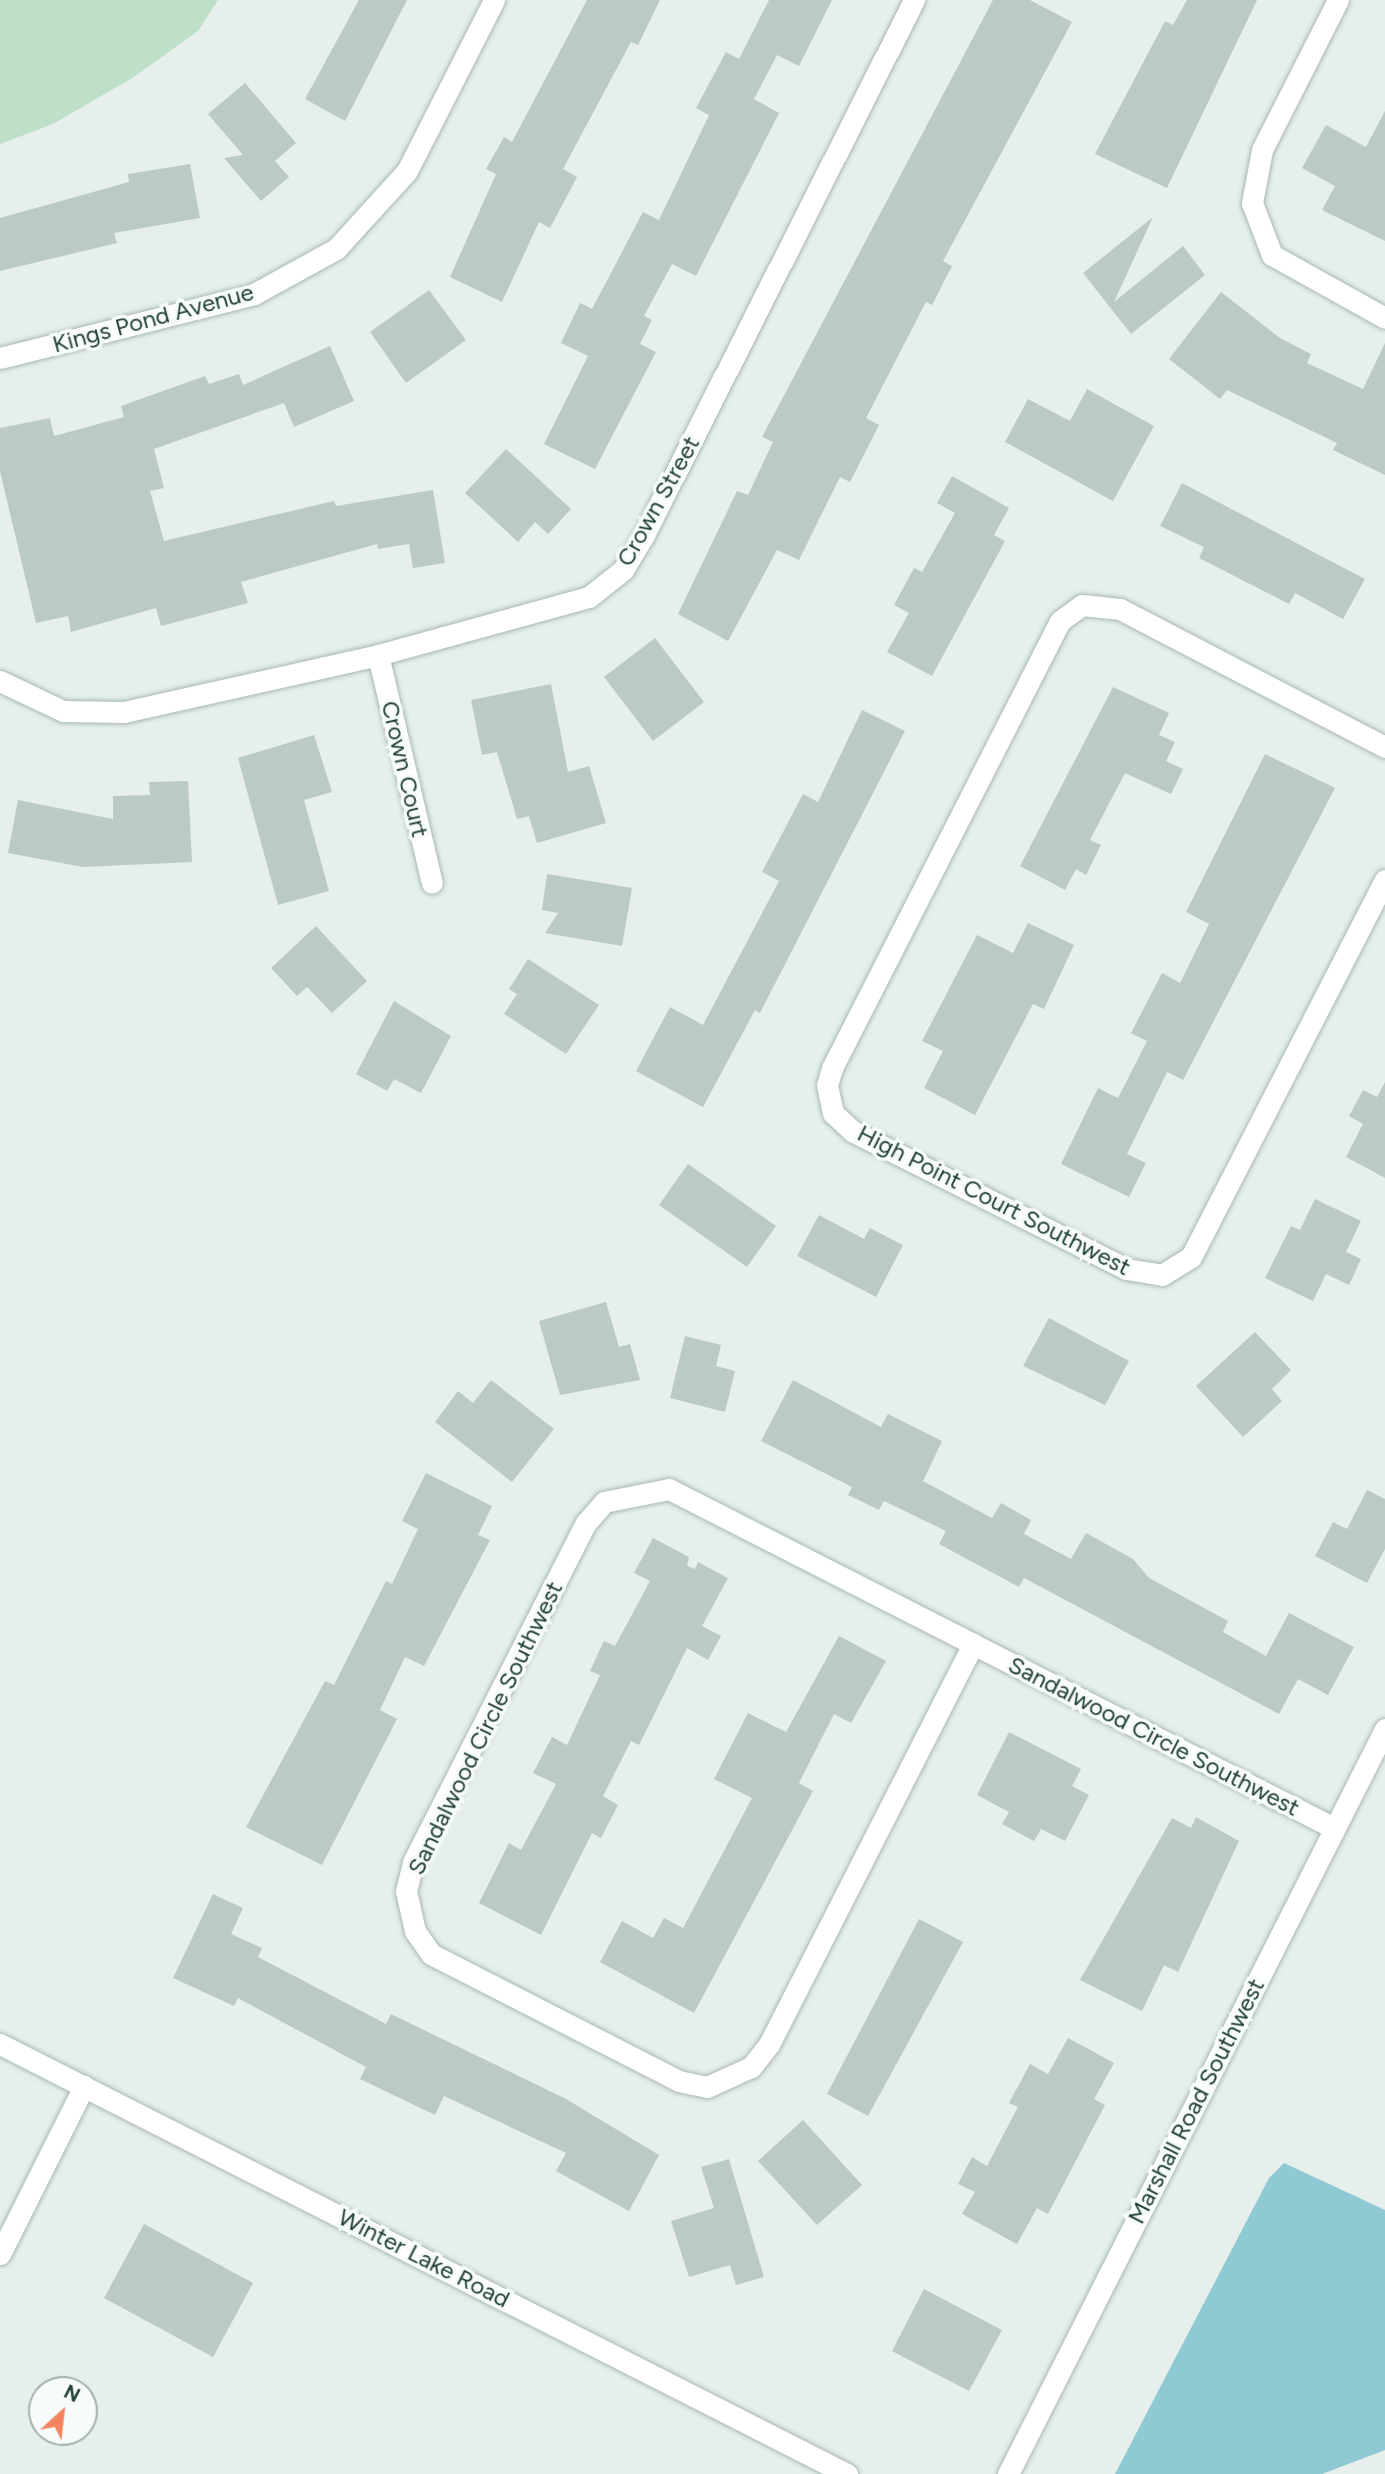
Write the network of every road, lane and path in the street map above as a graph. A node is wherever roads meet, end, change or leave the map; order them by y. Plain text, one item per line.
1 (494, 0) edge
2 (914, 0) edge
3 (1338, 0) edge
4 (1385, 318) edge
5 (0, 358) edge
6 (378, 655) junction
7 (0, 681) edge
8 (1385, 747) edge
9 (1385, 880) edge
10 (432, 883) dead end
11 (973, 1644) junction
12 (1385, 1729) edge
13 (1334, 1828) junction
14 (0, 2044) edge
15 (84, 2086) junction
16 (0, 2254) edge
17 (848, 2474) edge
18 (1008, 2474) edge

1 - 5 street, Kings Pond Avenue
2 - 6 street, Crown Street
3 - 4 street
6 - 7 street, Crown Street
6 - 10 street, Crown Court
8 - 9 street, High Point Court Southwest
11 - 11 street, Sandalwood Circle Southwest
11 - 13 street, Sandalwood Circle Southwest
12 - 13 street, Marshall Road Southwest
13 - 18 street, Marshall Road Southwest
14 - 15 street, Winter Lake Road
15 - 16 street
15 - 17 street, Winter Lake Road

